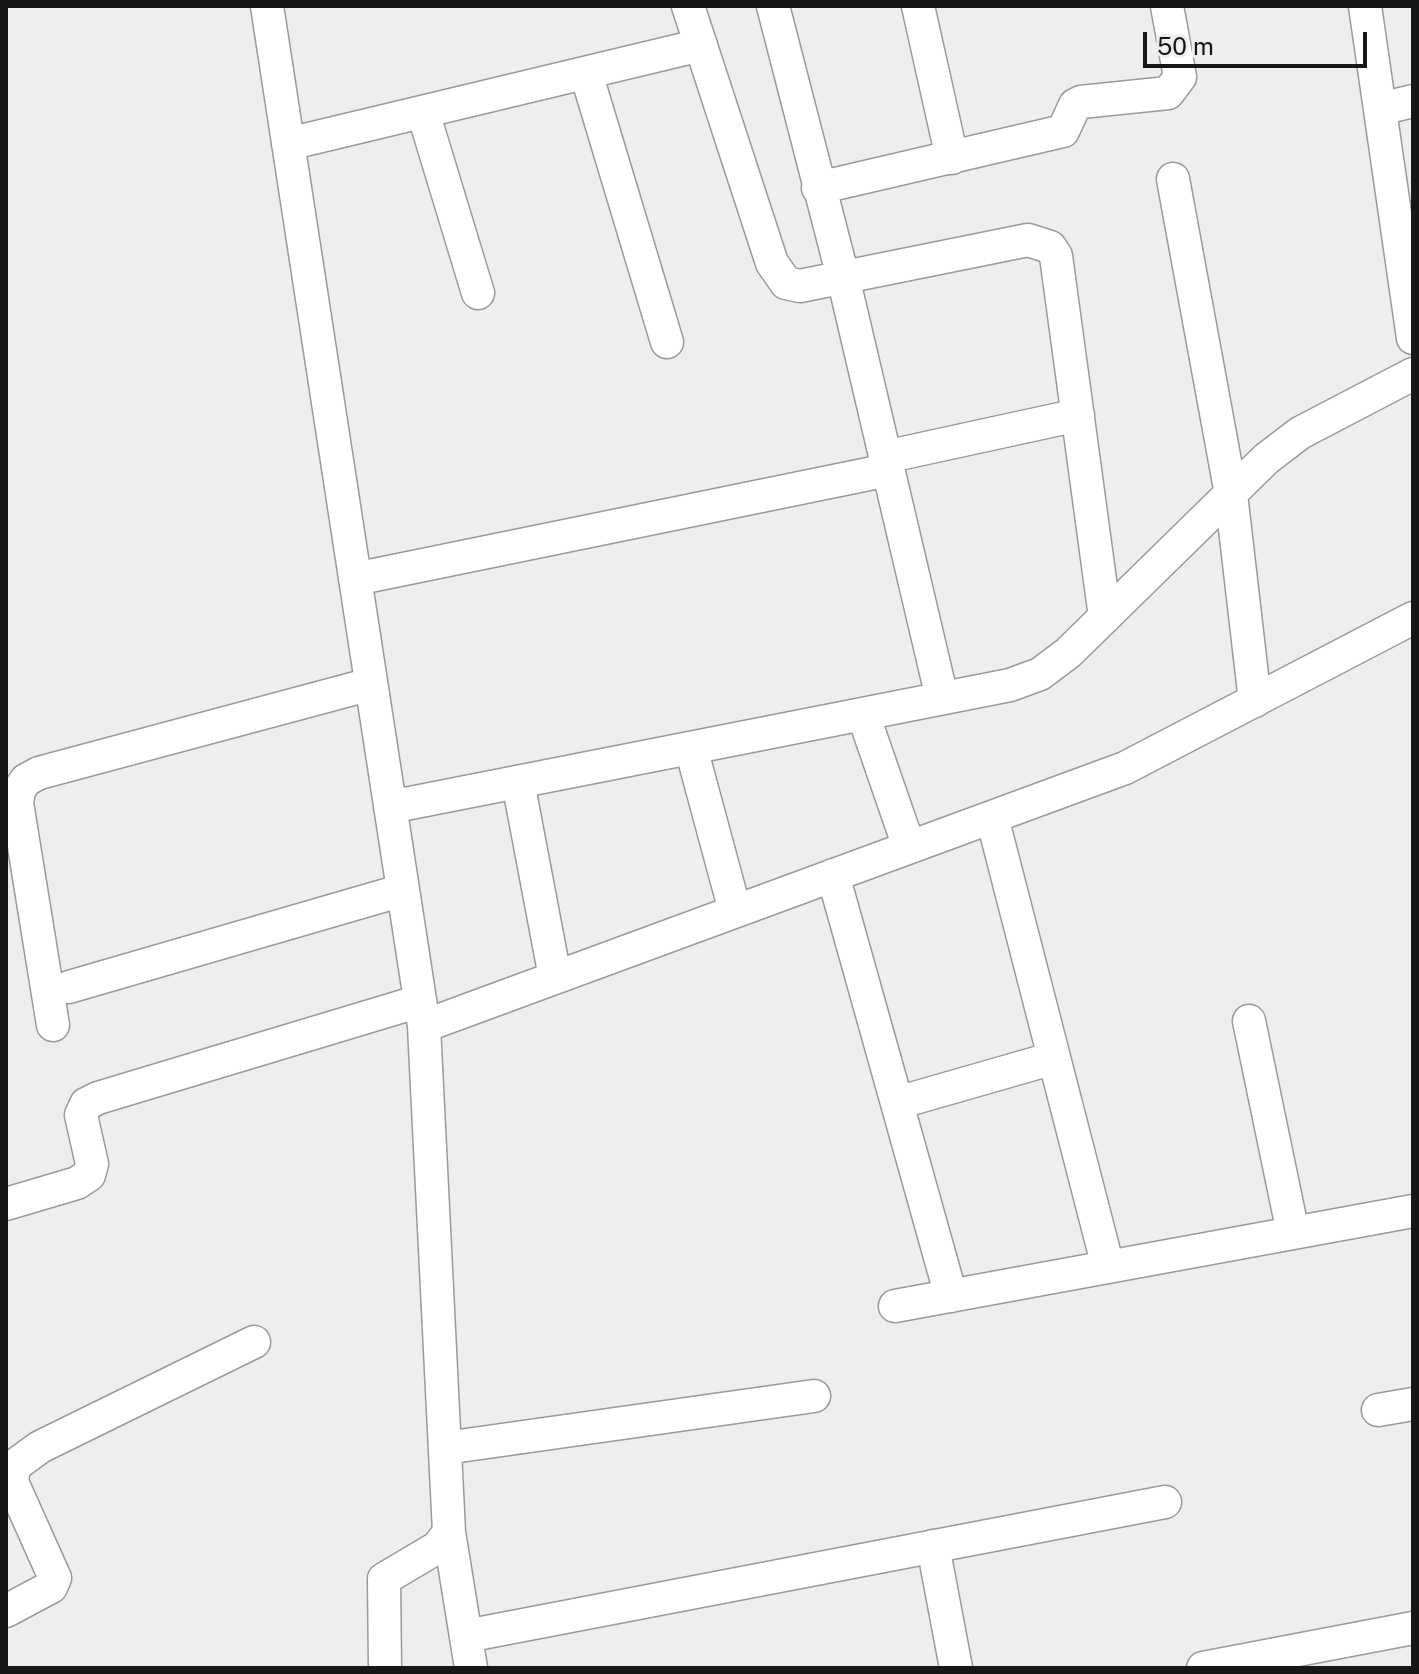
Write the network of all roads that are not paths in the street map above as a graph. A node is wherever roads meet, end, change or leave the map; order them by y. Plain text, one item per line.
1 (267, 6) edge
2 (688, 6) edge
3 (773, 6) edge
4 (918, 6) edge
5 (1167, 6) edge
6 (1365, 6) edge
7 (701, 45) junction
8 (586, 73) junction
9 (1413, 101) edge
10 (1380, 109) junction
11 (423, 112) junction
12 (288, 144) junction
13 (952, 158) junction
14 (1173, 179) dead end
15 (818, 188) junction
16 (843, 277) junction
17 (478, 293) dead end
18 (1413, 338) edge
19 (667, 342) dead end
20 (1413, 374) edge
21 (1078, 415) junction
22 (887, 464) junction
23 (1231, 494) junction
24 (355, 579) junction
25 (1105, 617) junction
26 (1413, 618) edge
27 (371, 684) junction
28 (942, 698) junction
29 (1255, 701) junction
30 (863, 714) junction
31 (691, 748) junction
32 (518, 782) junction
33 (390, 807) junction
34 (992, 817) junction
35 (909, 847) junction
36 (833, 875) junction
37 (403, 890) junction
38 (735, 911) junction
39 (555, 977) junction
40 (69, 987) dead end
41 (422, 1013) junction
42 (1249, 1021) dead end
43 (53, 1025) dead end
44 (1054, 1058) junction
45 (897, 1103) junction
46 (6, 1204) edge
47 (1413, 1211) edge
48 (1293, 1233) junction
49 (1108, 1267) junction
50 (951, 1296) junction
51 (895, 1306) dead end
52 (254, 1342) dead end
53 (814, 1396) dead end
54 (1413, 1404) edge
55 (1378, 1410) dead end
56 (445, 1448) junction
57 (1165, 1502) dead end
58 (449, 1532) junction
59 (933, 1546) junction
60 (6, 1611) edge
61 (1413, 1628) edge
62 (466, 1636) junction
63 (385, 1668) edge
64 (471, 1668) edge
65 (956, 1668) edge
66 (1203, 1668) edge

1 - 12 street
2 - 7 street
3 - 15 street
4 - 13 street
5 - 13 street
6 - 10 street
7 - 8 street
7 - 16 street
8 - 11 street
8 - 19 street
9 - 10 street
10 - 18 street
11 - 12 street
11 - 17 street
12 - 24 street
13 - 15 street
14 - 23 street
15 - 16 street
16 - 21 street
16 - 22 street
20 - 23 street
21 - 22 street
21 - 25 street
22 - 24 street
22 - 28 street
23 - 25 street
23 - 29 street
24 - 27 street
25 - 28 street
26 - 29 street
27 - 33 street
27 - 43 street
28 - 30 street
29 - 34 street
30 - 31 street
30 - 35 street
31 - 32 street
31 - 38 street
32 - 33 street
32 - 39 street
33 - 37 street
34 - 35 street
34 - 44 street
35 - 36 street
36 - 38 street
36 - 45 street
37 - 40 street
37 - 41 street
38 - 39 street
39 - 41 street
41 - 46 street
41 - 56 street
42 - 48 street
44 - 45 street
44 - 49 street
45 - 50 street
47 - 48 street
48 - 49 street
49 - 50 street
50 - 51 street
52 - 60 street
53 - 56 street
54 - 55 street
56 - 58 street
57 - 59 street
58 - 62 street
58 - 63 street
59 - 62 street
59 - 65 street
61 - 66 street
62 - 64 street

